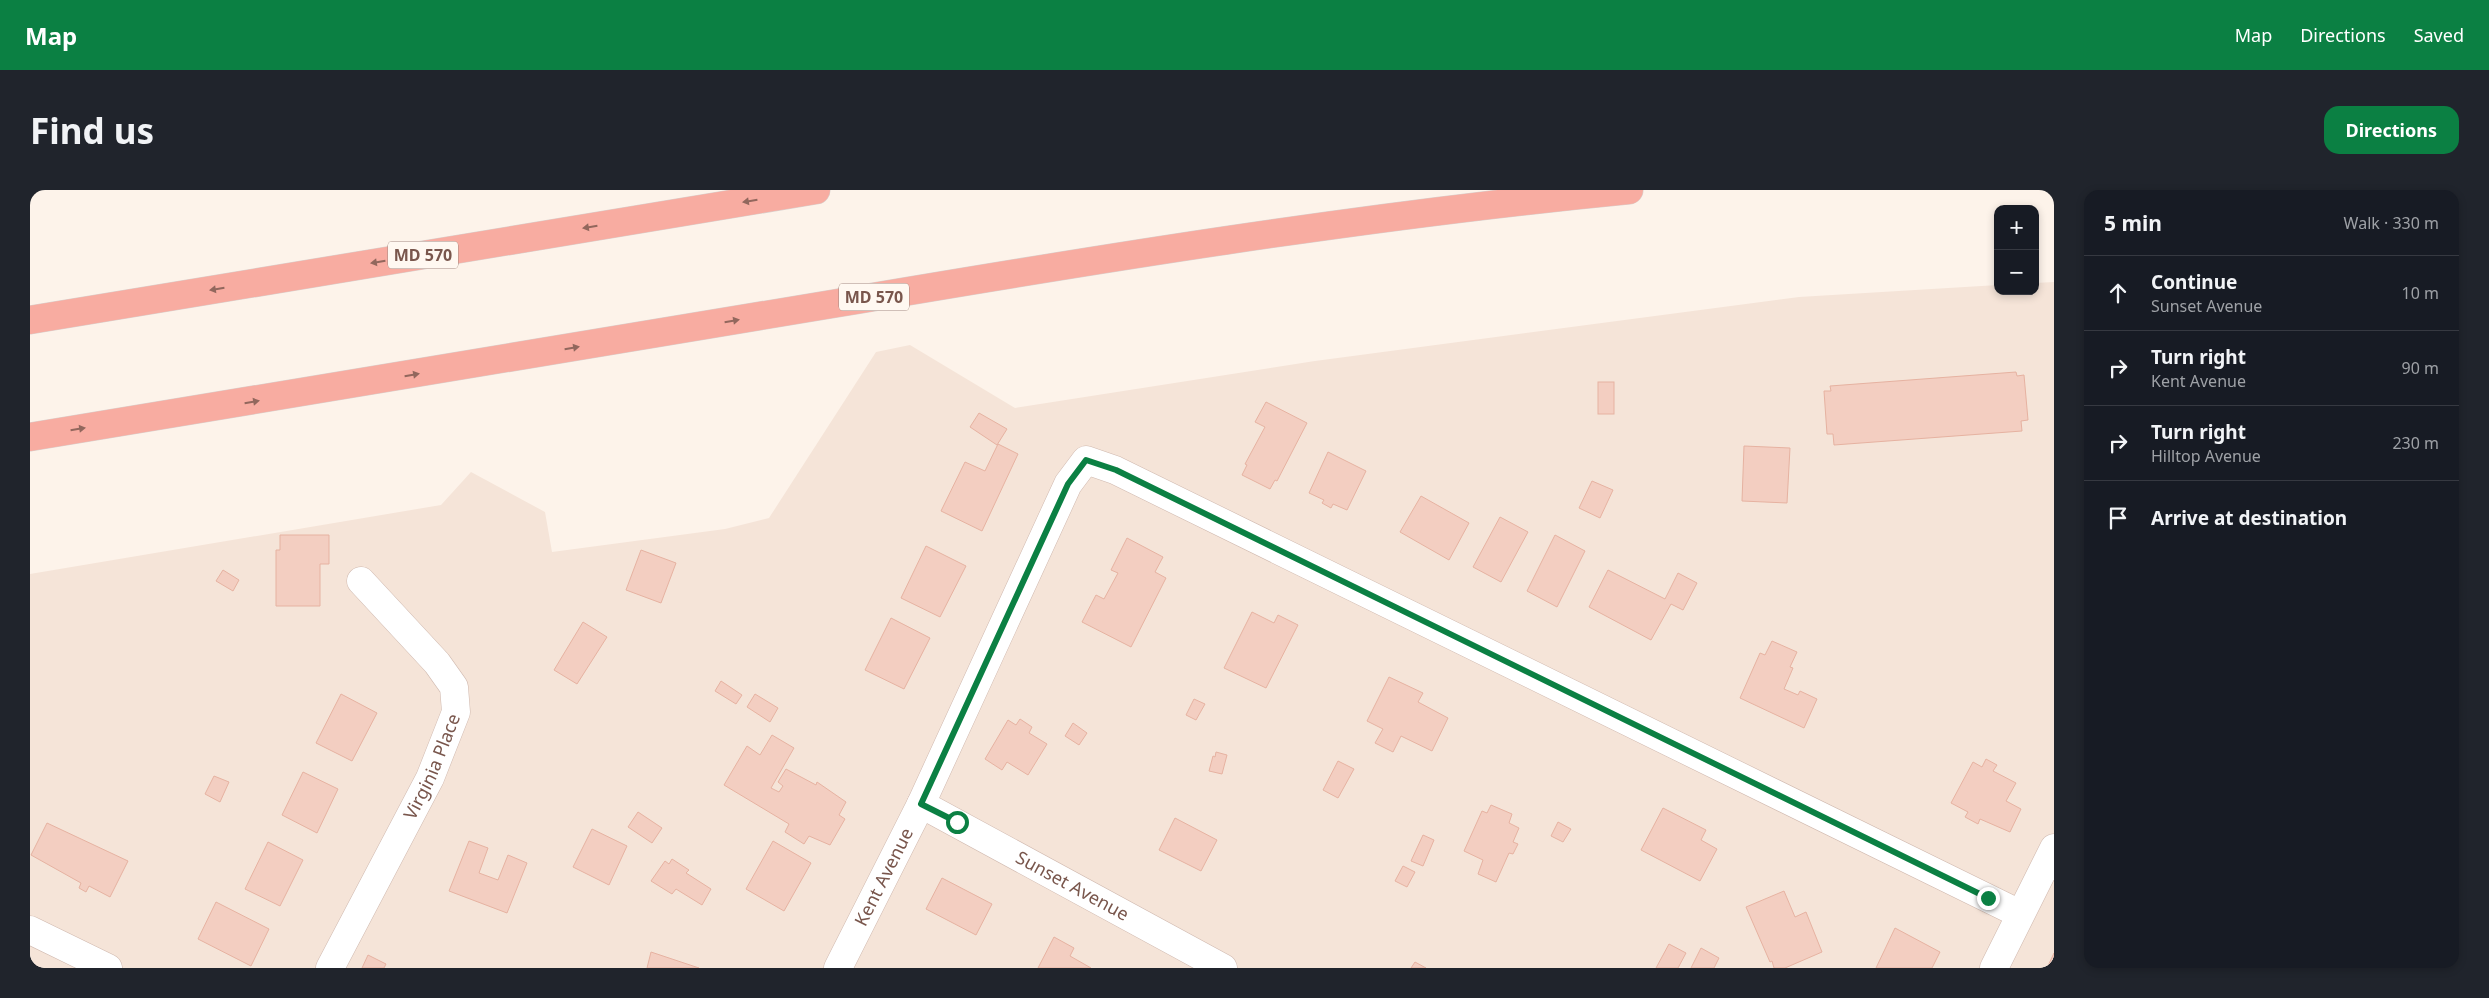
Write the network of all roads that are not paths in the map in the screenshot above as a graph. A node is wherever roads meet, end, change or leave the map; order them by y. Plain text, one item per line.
1 (816, 190) edge
2 (1628, 190) edge
3 (30, 320) edge
4 (30, 436) edge
5 (361, 581) dead end
6 (921, 804) junction
7 (2054, 848) edge
8 (2020, 914) junction
9 (30, 930) edge
10 (108, 968) edge
11 (330, 968) edge
12 (838, 968) edge
13 (1223, 968) edge
14 (1994, 968) edge

1 -> 3 highway, MD 570
4 -> 2 highway, MD 570
5 - 11 street, Virginia Place
6 - 8 street, Kent Avenue
6 - 12 street, Kent Avenue
6 - 13 street, Sunset Avenue
7 - 8 street
8 - 14 street
9 - 10 street

